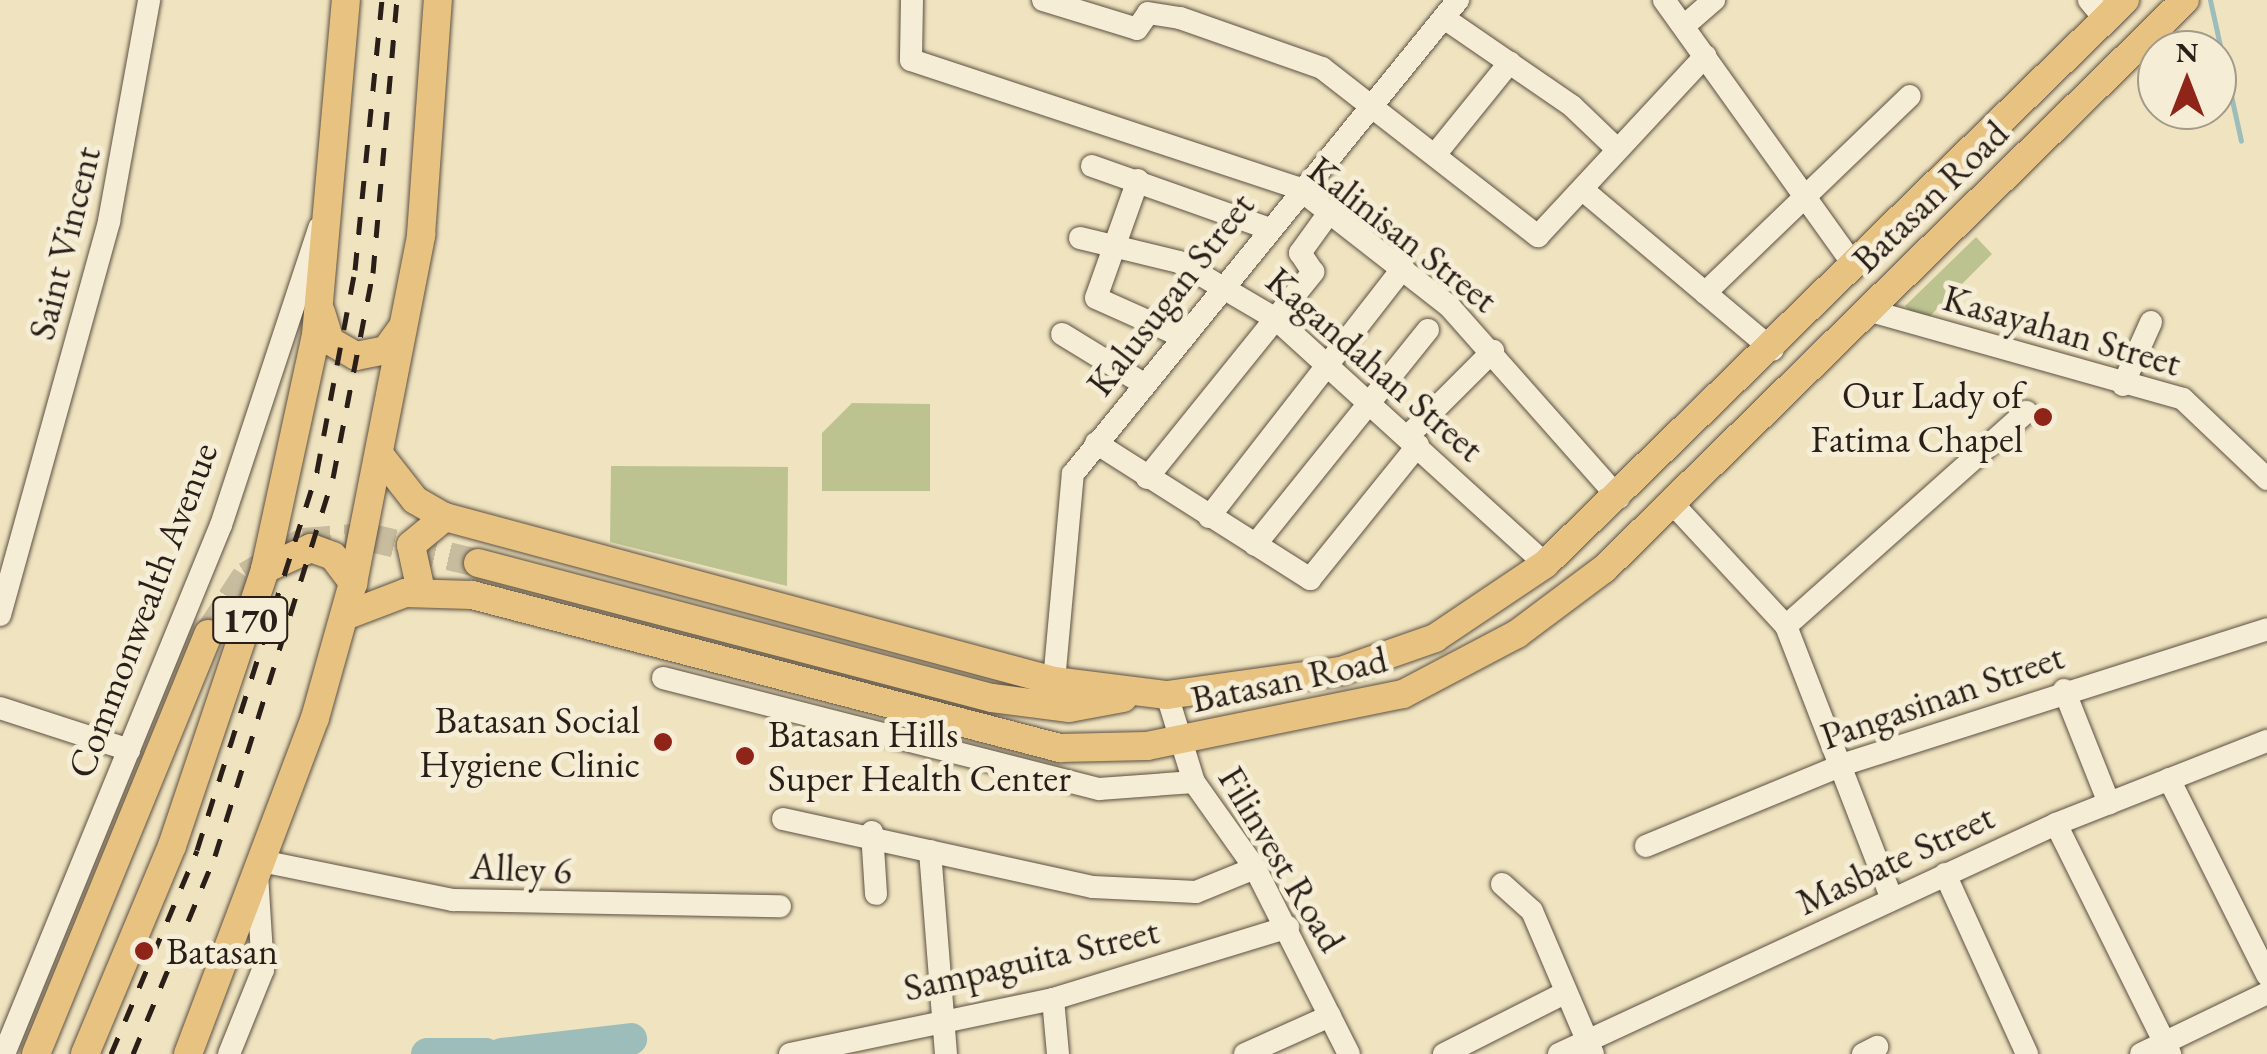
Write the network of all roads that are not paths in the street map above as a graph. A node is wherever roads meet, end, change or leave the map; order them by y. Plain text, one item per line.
1 (149, 0) edge
2 (346, 0) edge
3 (438, 0) edge
4 (912, 0) edge
5 (1043, 0) edge
6 (1664, 0) edge
7 (1714, 0) edge
8 (2185, 0) edge
9 (1454, 4) edge
10 (2107, 6) edge
11 (1684, 26) junction
12 (1705, 56) junction
13 (1510, 62) junction
14 (1910, 96) dead end
15 (1375, 102) junction
16 (1617, 149) junction
17 (1438, 151) junction
18 (1092, 166) dead end
19 (1138, 180) junction
20 (332, 187) junction
21 (1298, 188) junction
22 (1583, 190) junction
23 (1804, 199) junction
24 (1330, 213) junction
25 (1267, 228) junction
26 (1080, 238) dead end
27 (1118, 244) junction
28 (1854, 267) junction
29 (1403, 268) junction
30 (1224, 282) junction
31 (1705, 293) junction
32 (321, 301) junction
33 (409, 309) junction
34 (1867, 310) junction
35 (1276, 319) junction
36 (2151, 322) dead end
37 (1428, 330) dead end
38 (1062, 334) dead end
39 (1181, 336) junction
40 (1773, 350) junction
41 (1494, 351) junction
42 (1325, 359) junction
43 (1144, 384) junction
44 (2123, 386) junction
45 (1370, 401) junction
46 (2026, 412) dead end
47 (1414, 440) junction
48 (1096, 444) junction
49 (380, 454) junction
50 (1148, 478) junction
51 (2267, 479) edge
52 (1619, 498) junction
53 (1674, 505) junction
54 (1209, 516) junction
55 (445, 517) junction
56 (1255, 545) junction
57 (478, 563) tunnel mouth
58 (1546, 564) junction
59 (265, 569) junction
60 (353, 583) junction
61 (421, 591) junction
62 (0, 615) edge
63 (345, 616) junction
64 (1786, 626) junction
65 (2267, 629) edge
66 (208, 634) tunnel mouth
67 (664, 678) dead end
68 (1054, 680) junction
69 (2064, 690) junction
70 (1153, 694) junction
71 (784, 695) junction
72 (0, 708) edge
73 (2267, 741) edge
74 (1176, 742) junction
75 (128, 750) junction
76 (1845, 764) junction
77 (2169, 779) junction
78 (1194, 782) junction
79 (2109, 803) junction
80 (783, 819) dead end
81 (2056, 824) junction
82 (872, 832) junction
83 (1646, 846) dead end
84 (930, 851) junction
85 (259, 866) junction
86 (1255, 868) junction
87 (1945, 874) junction
88 (1502, 884) dead end
89 (876, 894) dead end
90 (1892, 899) junction
91 (780, 906) dead end
92 (1288, 927) junction
93 (2267, 975) edge
94 (2267, 993) edge
95 (1563, 994) junction
96 (1054, 999) junction
97 (1330, 1016) junction
98 (945, 1017) junction
99 (1590, 1048) edge
100 (2168, 1048) edge
101 (4, 1054) edge
102 (36, 1054) edge
103 (85, 1054) edge
104 (188, 1054) edge
105 (229, 1054) edge
106 (790, 1054) edge
107 (946, 1054) edge
108 (1058, 1054) edge
109 (1245, 1054) edge
110 (1349, 1054) edge
111 (1444, 1054) edge
112 (1558, 1054) edge
113 (2028, 1054) edge
114 (2142, 1054) edge

1 - 62 street, Saint Vincent
2 - 20 main road, Commonwealth Avenue / 170
3 - 33 main road, 170
4 - 21 street, Kalinisan Street
5 - 15 street
6 - 11 street
7 - 11 street
8 - 34 main road, Batasan Road
9 - 13 street
9 - 15 street, Kalusugan Street
10 - 28 main road, Batasan Road
11 - 12 street
12 - 16 street
12 - 23 street
13 - 16 street
13 - 17 street
14 - 23 street
15 - 17 street
15 - 21 street, Kalusugan Street
16 - 22 street
17 - 22 street
18 - 19 street
19 - 25 street
19 - 27 street
20 - 32 main road, Commonwealth Avenue / 170
20 - 75 street, Commonwealth Avenue / 170
21 - 24 street, Kalinisan Street
21 - 25 street, Kalusugan Street
22 - 31 street
23 - 28 street
23 - 31 street
24 - 29 street, Kalinisan Street
24 - 35 street
25 - 30 street, Kalusugan Street
26 - 27 street, Kagandahan Street
27 - 30 street, Kagandahan Street
27 - 39 street
28 - 40 main road, Batasan Road
29 - 41 street, Kalinisan Street
29 - 42 street
30 - 35 street, Kagandahan Street
30 - 39 street, Kalusugan Street
31 - 40 street
32 - 33 main road
32 - 59 main road, Commonwealth Avenue / 170
33 - 49 main road, 170
34 - 44 street, Kasayahan Street
34 - 53 main road, Batasan Road
35 - 42 street, Kagandahan Street
35 - 50 street
36 - 44 street
37 - 45 street
38 - 43 street
39 - 43 street, Kalusugan Street
40 - 52 main road, Batasan Road
41 - 47 street
41 - 52 street, Kalinisan Street
42 - 45 street, Kagandahan Street
42 - 54 street
43 - 48 street, Kalusugan Street
44 - 51 street, Kasayahan Street
45 - 47 street, Kagandahan Street
45 - 56 street
46 - 64 street
47 - 56 street
47 - 58 street, Kagandahan Street
48 - 50 street
48 - 68 street, Kalusugan Street
49 - 55 main road, Batasan Road
49 - 60 main road, 170
50 - 54 street
52 - 58 main road, Batasan Road
53 - 64 street
53 - 74 main road, Batasan Road
54 - 56 street
55 - 61 main road
55 - 68 main road, Batasan Road
57 - 70 main road
58 - 70 main road, Batasan Road
59 - 60 main road
59 - 103 main road, Commonwealth Avenue / 170
60 - 63 main road, 170
61 - 63 main road, Batasan Road
61 - 71 main road, Batasan Road
63 - 85 main road, 170
64 - 76 street
65 - 69 street, Pangasinan Street
66 - 102 main road
67 - 71 street
68 - 70 main road, Batasan Road
69 - 76 street, Pangasinan Street
69 - 79 street
70 - 74 street, Filinvest Road
71 - 74 main road, Batasan Road
71 - 78 street
72 - 75 street
73 - 77 street, Masbate Street
74 - 78 street, Filinvest Road
75 - 101 street, Commonwealth Avenue / 170
76 - 83 street, Pangasinan Street
76 - 90 street
77 - 79 street, Masbate Street
77 - 93 street
78 - 86 street, Filinvest Road
79 - 81 street, Masbate Street
80 - 82 street
81 - 87 street, Masbate Street
81 - 100 street
82 - 84 street
82 - 89 street
84 - 86 street
84 - 98 street
85 - 91 street, Alley 6
85 - 104 main road, 170
85 - 105 street, 170
86 - 92 street, Filinvest Road
87 - 90 street, Masbate Street
87 - 113 street
88 - 95 street
90 - 99 street, Masbate Street
92 - 96 street, Sampaguita Street
92 - 97 street, Filinvest Road
94 - 100 street
95 - 99 street
95 - 111 street
96 - 98 street, Sampaguita Street
96 - 108 street
97 - 109 street
97 - 110 street, Filinvest Road
98 - 106 street, Sampaguita Street
98 - 107 street
99 - 112 street, Masbate Street
100 - 114 street

